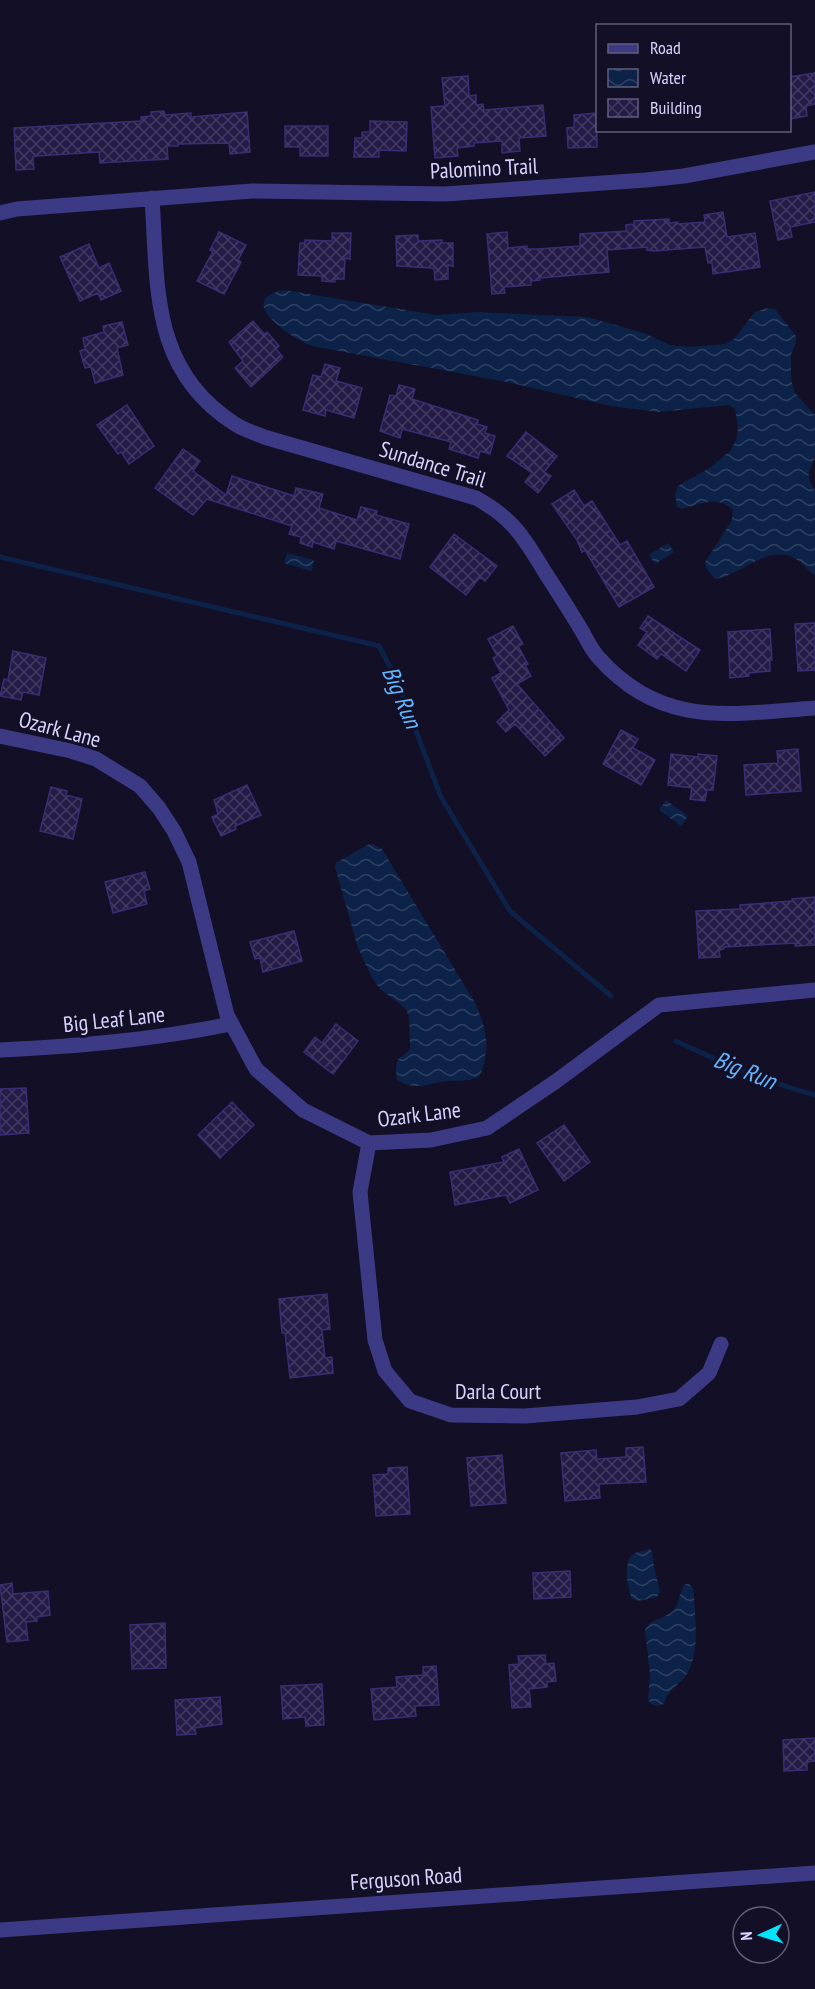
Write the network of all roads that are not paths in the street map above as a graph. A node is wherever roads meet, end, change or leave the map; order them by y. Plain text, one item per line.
1 (815, 152) edge
2 (152, 198) junction
3 (0, 213) edge
4 (815, 708) edge
5 (0, 736) edge
6 (815, 990) edge
7 (231, 1024) junction
8 (0, 1050) edge
9 (369, 1143) junction
10 (721, 1344) dead end
11 (815, 1873) edge
12 (0, 1930) edge

1 - 2 street, Palomino Trail
2 - 3 street, Palomino Trail
2 - 4 street, Sundance Trail
5 - 7 street, Ozark Lane
6 - 9 street, Ozark Lane
7 - 8 street, Big Leaf Lane
7 - 9 street, Ozark Lane
9 - 10 street, Darla Court
11 - 12 street, Ferguson Road

